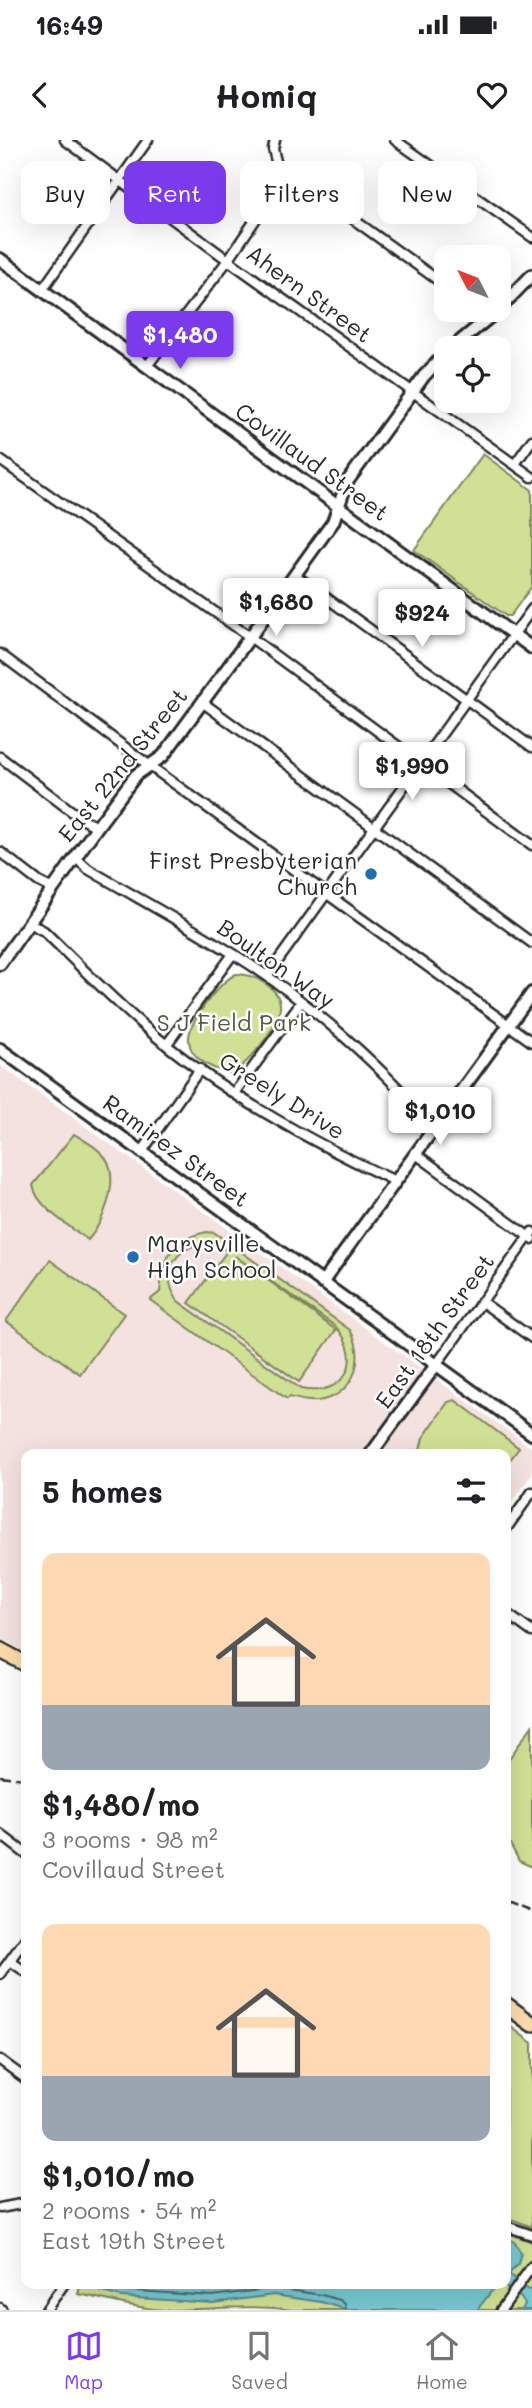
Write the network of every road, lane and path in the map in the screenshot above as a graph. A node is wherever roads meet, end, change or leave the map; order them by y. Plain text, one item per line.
1 (65, 140) edge
2 (148, 140) edge
3 (275, 140) edge
4 (395, 140) edge
5 (276, 161) edge
6 (121, 179) junction
7 (252, 224) edge
8 (359, 224) edge
9 (532, 237) edge
10 (0, 259) edge
11 (228, 260) junction
12 (532, 275) edge
13 (434, 277) edge
14 (42, 290) junction
15 (511, 298) edge
16 (484, 322) edge
17 (467, 336) edge
18 (434, 365) edge
19 (147, 366) junction
20 (412, 392) junction
21 (532, 440) edge
22 (0, 460) edge
23 (514, 464) junction
24 (532, 477) edge
25 (340, 509) junction
26 (295, 575) junction
27 (532, 609) edge
28 (514, 635) junction
29 (250, 637) junction
30 (532, 648) edge
31 (0, 654) edge
32 (468, 700) junction
33 (202, 702) junction
34 (532, 747) edge
35 (0, 757) edge
36 (422, 765) junction
37 (150, 766) junction
38 (97, 827) junction
39 (374, 829) junction
40 (532, 845) edge
41 (0, 852) edge
42 (75, 858) junction
43 (53, 889) junction
44 (328, 894) junction
45 (29, 923) junction
46 (532, 943) edge
47 (4, 952) edge
48 (233, 954) junction
49 (0, 964) edge
50 (267, 976) junction
51 (532, 993) edge
52 (301, 1002) junction
53 (509, 1025) junction
54 (532, 1042) edge
55 (167, 1044) junction
56 (0, 1049) edge
57 (200, 1069) junction
58 (235, 1092) junction
59 (435, 1128) junction
60 (141, 1153) junction
61 (415, 1154) junction
62 (395, 1181) junction
63 (531, 1236) edge
64 (321, 1283) junction
65 (482, 1302) junction
66 (532, 1338) edge
67 (436, 1365) junction
68 (532, 1434) edge
69 (375, 1449) edge
70 (532, 1492) edge
71 (511, 1521) edge
72 (511, 1617) edge
73 (532, 1632) edge
74 (0, 1650) edge
75 (21, 1661) edge
76 (0, 1834) edge
77 (21, 1850) edge
78 (21, 1945) edge
79 (10, 1961) junction
80 (21, 1969) edge
81 (0, 1974) edge
82 (511, 2008) edge
83 (529, 2017) edge
84 (0, 2060) edge
85 (21, 2075) edge
86 (21, 2204) edge
87 (0, 2208) edge
88 (511, 2227) edge
89 (532, 2235) edge
90 (532, 2266) edge
91 (61, 2289) edge
92 (46, 2310) edge
93 (501, 2310) edge

1 - 6 street, Ahern Street
2 - 6 street
3 - 5 street
4 - 9 street
6 - 11 street, Ahern Street
6 - 14 street
7 - 11 street
8 - 13 street
10 - 14 street, Covillaud Street
11 - 19 street
11 - 20 street, Ahern Street
12 - 15 street
14 - 19 street, Covillaud Street
16 - 17 street
18 - 20 street, East 22nd Street
19 - 25 street, Covillaud Street
20 - 23 street, Ahern Street
20 - 25 street, East 22nd Street
21 - 23 street
22 - 29 street
23 - 24 street, Ahern Street
25 - 26 street, East 22nd Street
25 - 28 street, Covillaud Street
26 - 29 street, East 22nd Street
26 - 32 street
27 - 28 street
28 - 30 street, Covillaud Street
28 - 32 street
29 - 33 street, East 22nd Street
29 - 36 street
31 - 37 street
32 - 34 street
32 - 36 street
33 - 37 street, East 22nd Street
33 - 39 street
35 - 38 street
36 - 39 street
36 - 40 street
37 - 38 street, East 22nd Street
37 - 44 street
38 - 42 street, East 22nd Street
39 - 44 street
39 - 46 street
41 - 43 street
42 - 43 street, East 22nd Street
42 - 48 street, Boulton Way
43 - 45 street, East 22nd Street
44 - 50 street
44 - 53 street
45 - 47 street, East 22nd Street
45 - 55 street, Greely Drive
47 - 49 street, East 22nd Street
48 - 50 street, Boulton Way
48 - 55 street
50 - 52 street, Boulton Way
51 - 53 street
52 - 58 street
52 - 59 street, Boulton Way
53 - 54 street
53 - 59 street
55 - 57 street, Greely Drive
56 - 60 street, Ramirez Street
57 - 58 street, Greely Drive
57 - 60 street
58 - 62 street, Greely Drive
59 - 61 street
60 - 64 street, Ramirez Street
61 - 62 street
61 - 63 street
62 - 64 street
63 - 65 street, East 18th Street
64 - 67 street, Ramirez Street
65 - 66 street
65 - 67 street, East 18th Street
67 - 68 street, Ramirez Street
67 - 69 street, East 18th Street
70 - 71 street
72 - 73 street
74 - 75 highway
76 - 77 street
78 - 79 street
79 - 80 street
79 - 81 street
82 - 83 highway
84 - 85 street
86 - 87 street
88 - 89 street
90 - 93 street
91 - 92 street

